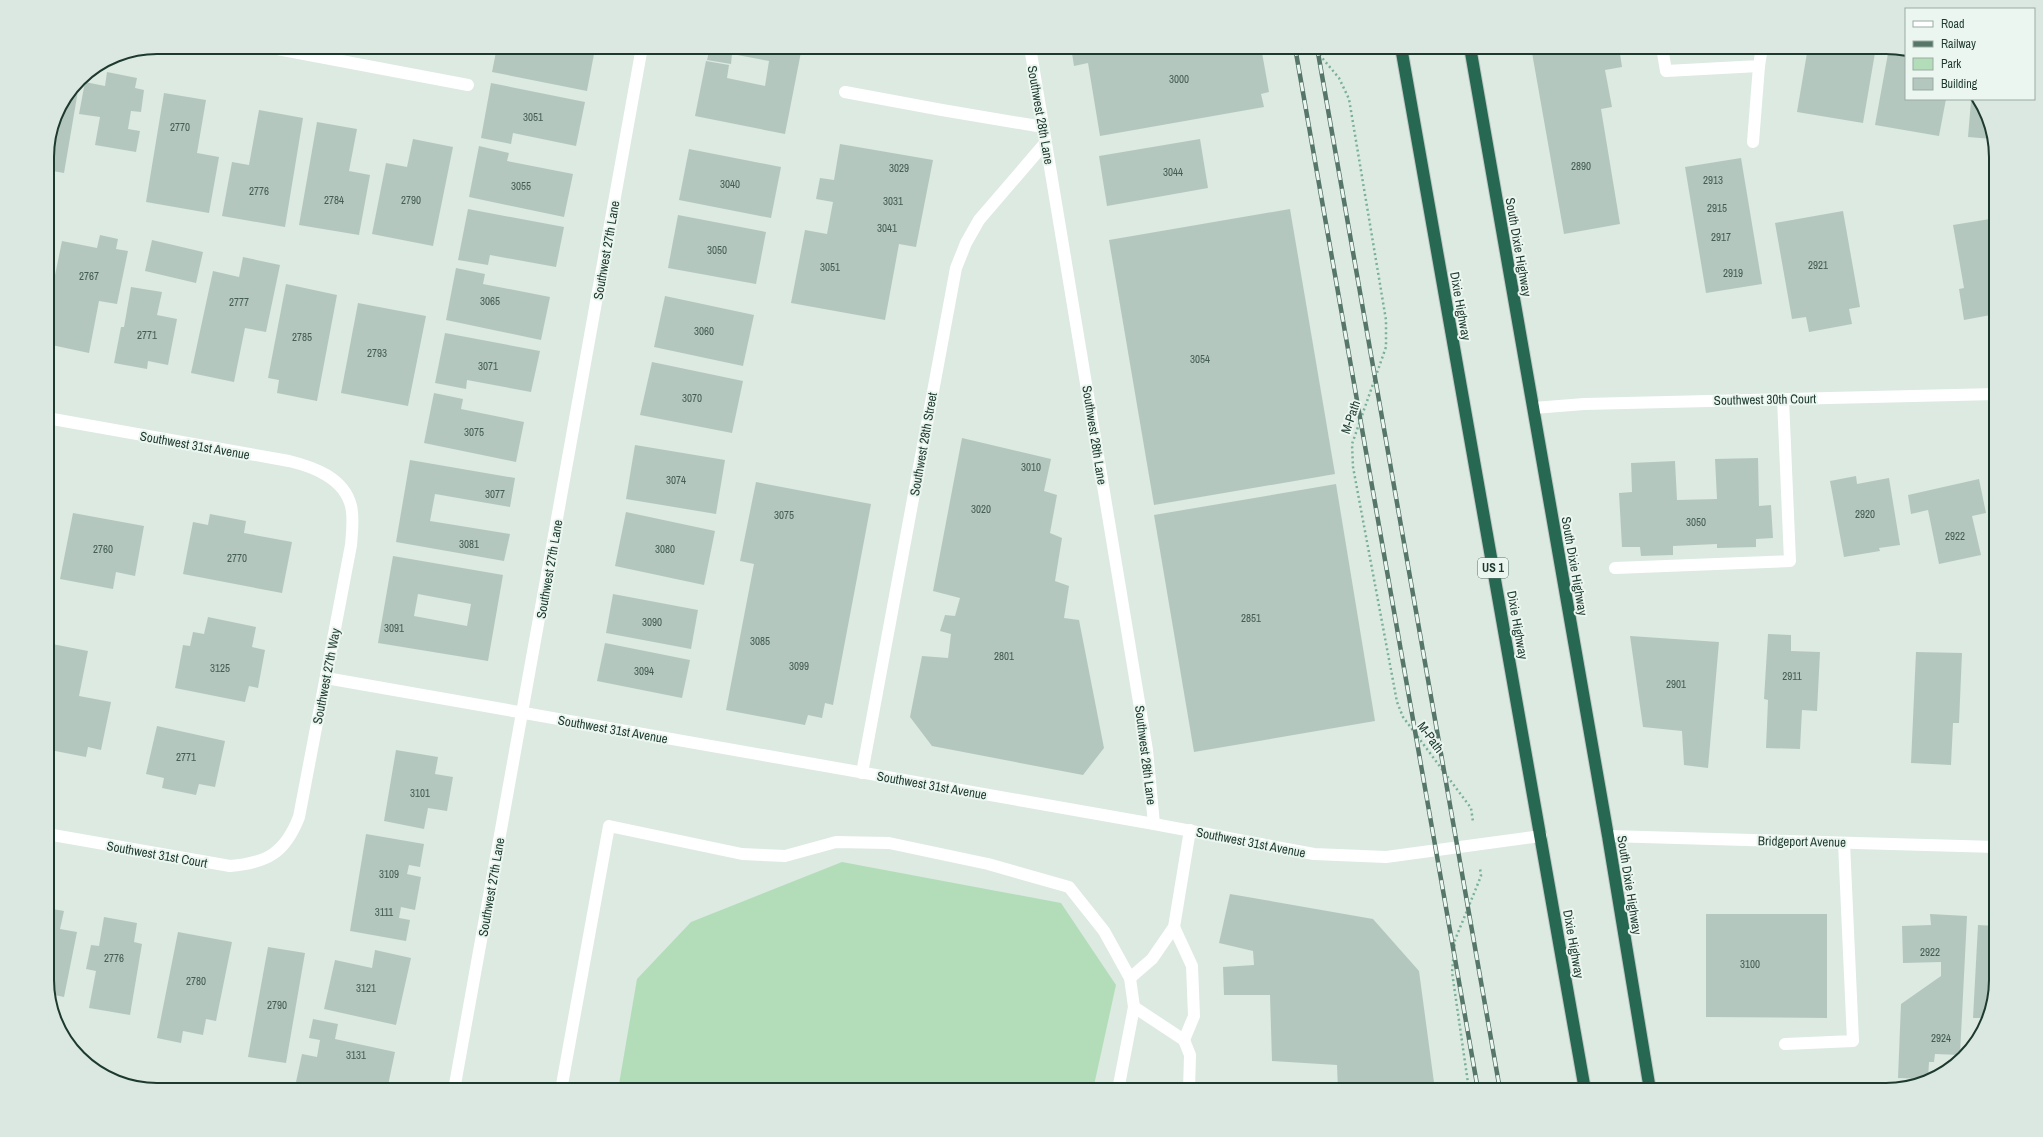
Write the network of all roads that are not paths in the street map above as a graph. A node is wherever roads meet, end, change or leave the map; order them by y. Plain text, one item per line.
1 (304, 54) edge
2 (641, 54) edge
3 (1031, 54) edge
4 (1402, 54) edge
5 (1471, 54) edge
6 (1663, 54) edge
7 (1761, 54) edge
8 (1759, 66) junction
9 (468, 85) dead end
10 (845, 92) dead end
11 (1043, 126) junction
12 (1046, 142) junction
13 (1753, 142) dead end
14 (1989, 394) edge
15 (1783, 399) junction
16 (1534, 408) junction
17 (54, 419) edge
18 (338, 484) joint
19 (1615, 568) dead end
20 (326, 678) junction
21 (523, 713) junction
22 (862, 773) junction
23 (1154, 824) junction
24 (1190, 830) junction
25 (54, 835) edge
26 (1541, 836) junction
27 (1608, 836) junction
28 (1844, 842) junction
29 (1989, 847) edge
30 (266, 859) joint
31 (1174, 927) junction
32 (1130, 978) junction
33 (1134, 1007) junction
34 (1184, 1040) junction
35 (1785, 1044) dead end
36 (455, 1083) edge
37 (562, 1083) edge
38 (1119, 1083) edge
39 (1189, 1083) edge
40 (1584, 1083) edge
41 (1649, 1083) edge

1 - 9 street
2 - 21 street, Southwest 27th Lane
3 - 11 street, Southwest 28th Lane
4 - 26 highway, Dixie Highway / US 1
5 - 16 highway, South Dixie Highway
6 - 8 street
7 - 8 street
8 - 13 street
10 - 11 street
11 - 12 street, Southwest 28th Lane
12 - 22 street, Southwest 28th Street
12 - 23 street, Southwest 28th Lane
14 - 15 street, Southwest 30th Court
15 - 16 street, Southwest 30th Court
15 - 19 street
16 - 27 highway, South Dixie Highway
17 - 18 street, Southwest 31st Avenue
18 - 20 street, Southwest 27th Way
20 - 21 street, Southwest 31st Avenue
20 - 30 street, Southwest 27th Way
21 - 22 street, Southwest 31st Avenue
21 - 36 street, Southwest 27th Lane
22 - 23 street, Southwest 31st Avenue
23 - 24 street, Southwest 31st Avenue
24 - 26 street, Southwest 31st Avenue
24 - 31 street
25 - 30 street, Southwest 31st Court
26 - 40 highway, Dixie Highway / US 1
27 - 28 street, Bridgeport Avenue
27 - 41 highway, South Dixie Highway
28 - 29 street, Bridgeport Avenue
28 - 35 street
31 - 32 street
31 - 34 street
32 - 33 street
32 - 37 street
33 - 34 street
33 - 38 street
34 - 39 street

